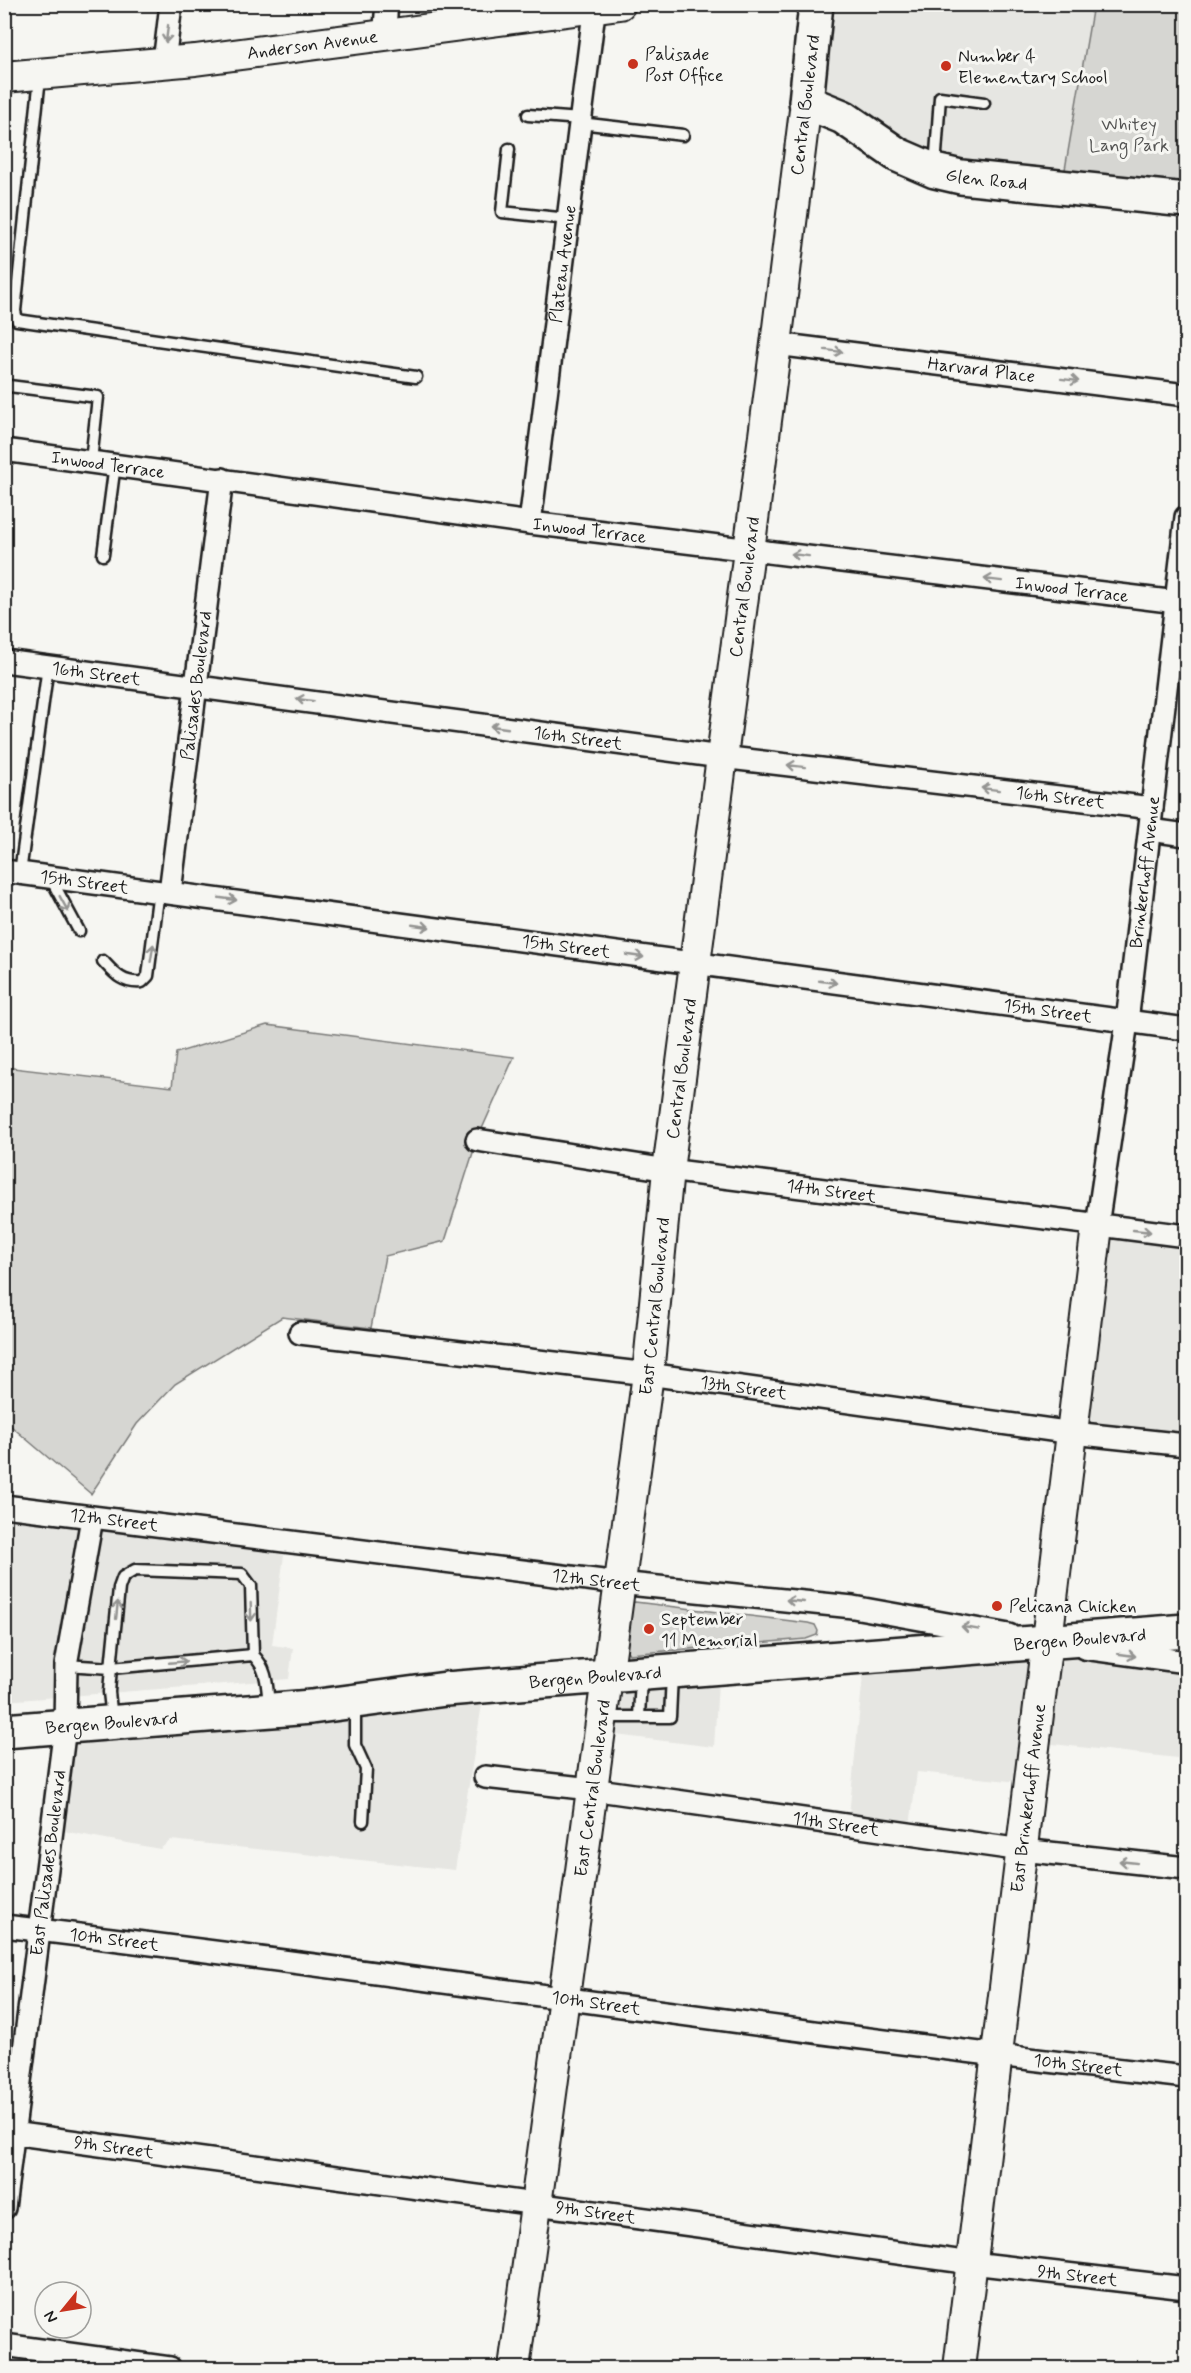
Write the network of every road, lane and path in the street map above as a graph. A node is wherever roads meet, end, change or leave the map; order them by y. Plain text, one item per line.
1 (171, 4) edge
2 (387, 4) edge
3 (816, 4) edge
4 (603, 6) edge
5 (534, 10) edge
6 (384, 37) junction
7 (164, 63) junction
8 (40, 74) junction
9 (4, 77) edge
10 (806, 102) junction
11 (984, 103) dead end
12 (528, 115) dead end
13 (581, 121) junction
14 (683, 135) dead end
15 (509, 149) dead end
16 (935, 171) junction
17 (1186, 200) edge
18 (568, 219) junction
19 (776, 344) junction
20 (416, 377) dead end
21 (9, 386) dead end
22 (1186, 395) edge
23 (5, 450) edge
24 (91, 461) junction
25 (115, 465) junction
26 (222, 479) junction
27 (1186, 517) edge
28 (530, 523) junction
29 (749, 549) junction
30 (104, 555) dead end
31 (1180, 596) edge
32 (4, 661) edge
33 (48, 666) junction
34 (196, 685) junction
35 (721, 757) junction
36 (1152, 808) junction
37 (1150, 830) junction
38 (1186, 835) edge
39 (12, 872) edge
40 (50, 877) junction
41 (164, 891) junction
42 (80, 931) dead end
43 (103, 961) dead end
44 (694, 964) junction
45 (1127, 1022) junction
46 (1186, 1029) edge
47 (477, 1140) dead end
48 (668, 1170) junction
49 (1097, 1226) junction
50 (1186, 1236) edge
51 (300, 1333) dead end
52 (648, 1374) junction
53 (1073, 1433) junction
54 (1186, 1445) edge
55 (4, 1506) edge
56 (92, 1518) junction
57 (619, 1583) junction
58 (1186, 1631) edge
59 (1048, 1642) junction
60 (253, 1655) junction
61 (1186, 1662) edge
62 (66, 1665) junction
63 (111, 1668) junction
64 (657, 1672) junction
65 (607, 1676) junction
66 (355, 1701) junction
67 (269, 1711) junction
68 (601, 1717) junction
69 (639, 1717) junction
70 (112, 1722) junction
71 (65, 1727) junction
72 (4, 1731) edge
73 (485, 1777) dead end
74 (591, 1789) junction
75 (363, 1821) dead end
76 (1022, 1850) junction
77 (1186, 1868) edge
78 (4, 1926) edge
79 (40, 1930) junction
80 (564, 1997) junction
81 (996, 2056) junction
82 (1186, 2077) edge
83 (9, 2132) edge
84 (534, 2205) junction
85 (4, 2208) edge
86 (972, 2264) junction
87 (1186, 2288) edge
88 (4, 2345) edge
89 (170, 2368) edge
90 (514, 2368) edge
91 (959, 2368) edge

1 -> 7 street
2 - 6 street
3 - 10 main road, Central Boulevard
4 - 5 main road, Anderson Avenue
4 - 13 street, Plateau Avenue
5 - 6 main road, Anderson Avenue
6 - 7 main road, Anderson Avenue
7 - 8 main road, Anderson Avenue
8 - 9 main road, Anderson Avenue
8 - 20 lane
10 - 16 main road, Glen Road
10 - 19 main road, Central Boulevard
11 - 16 lane
12 - 13 lane
13 - 14 lane
13 - 18 street, Plateau Avenue
15 - 18 lane
16 - 17 main road, Glen Road
18 - 28 street, Plateau Avenue
19 -> 22 street, Harvard Place
19 - 29 main road, Central Boulevard
21 - 24 lane
23 - 24 street, Inwood Terrace
24 - 25 street, Inwood Terrace
25 - 26 street, Inwood Terrace
25 - 30 lane
26 - 28 street, Inwood Terrace
26 - 34 street, Palisades Boulevard
27 - 31 street, Brinkerhoff Avenue
28 - 29 street, Inwood Terrace
31 -> 29 street, Inwood Terrace
29 - 35 main road, Central Boulevard
31 - 36 street, Brinkerhoff Avenue
32 - 33 street, 16th Street
33 - 34 street, 16th Street
33 - 39 lane
35 -> 34 street, 16th Street
34 - 41 street, Palisades Boulevard
36 -> 35 street, 16th Street
35 - 44 main road, Central Boulevard
36 - 37 street, Brinkerhoff Avenue
37 - 38 street
37 - 45 street, Brinkerhoff Avenue
39 - 40 street, 15th Street
40 - 41 street, 15th Street
40 -> 42 lane
43 -> 41 lane
41 -> 44 street, 15th Street
44 -> 45 street, 15th Street
44 - 48 main road, Central Boulevard
45 - 46 street, 15th Street
45 - 49 street, Brinkerhoff Avenue
47 - 48 street, 14th Street
48 - 49 street, 14th Street
48 - 52 main road, East Central Boulevard
49 -> 50 street, 14th Street
49 - 53 main road, East Brinkerhoff Avenue
51 - 52 street, 13th Street
52 - 53 street, 13th Street
52 - 57 main road, East Central Boulevard
53 - 54 street, 13th Street
53 - 59 main road, East Brinkerhoff Avenue
55 - 56 street, 12th Street
56 - 57 street, 12th Street
56 - 62 street, East Palisades Boulevard
59 -> 57 street, 12th Street
57 - 65 main road, East Central Boulevard
58 - 59 main road, Bergen Boulevard
59 -> 61 street, 12th Street
59 - 64 main road, Bergen Boulevard
59 - 76 main road, East Brinkerhoff Avenue
63 -> 60 lane
63 -> 60 lane
60 - 67 lane
62 - 63 lane
62 - 71 street, East Palisades Boulevard
63 - 70 lane
64 - 65 main road, Bergen Boulevard
64 - 69 lane
64 - 69 lane
65 - 66 main road, Bergen Boulevard
65 - 68 main road, East Central Boulevard
66 - 67 main road, Bergen Boulevard
66 - 75 lane
67 - 70 main road, Bergen Boulevard
68 - 69 lane
68 - 74 main road, East Central Boulevard
70 - 71 main road, Bergen Boulevard
71 - 72 main road, Bergen Boulevard
71 - 79 street, East Palisades Boulevard
73 - 74 street, 11th Street
74 - 76 street, 11th Street
74 - 80 main road, East Central Boulevard
77 -> 76 street, 11th Street
76 - 81 main road, East Brinkerhoff Avenue
78 - 79 street, 10th Street
79 - 80 street, 10th Street
79 - 83 street, East Palisades Boulevard
80 - 81 street, 10th Street
80 - 84 main road, East Central Boulevard
81 - 82 street, 10th Street
81 - 86 main road, East Brinkerhoff Avenue
83 - 84 street, 9th Street
83 - 85 street, East Palisades Boulevard
84 - 86 street, 9th Street
84 - 90 main road, East Central Boulevard
86 - 87 street, 9th Street
86 - 91 main road, East Brinkerhoff Avenue
88 - 89 street

